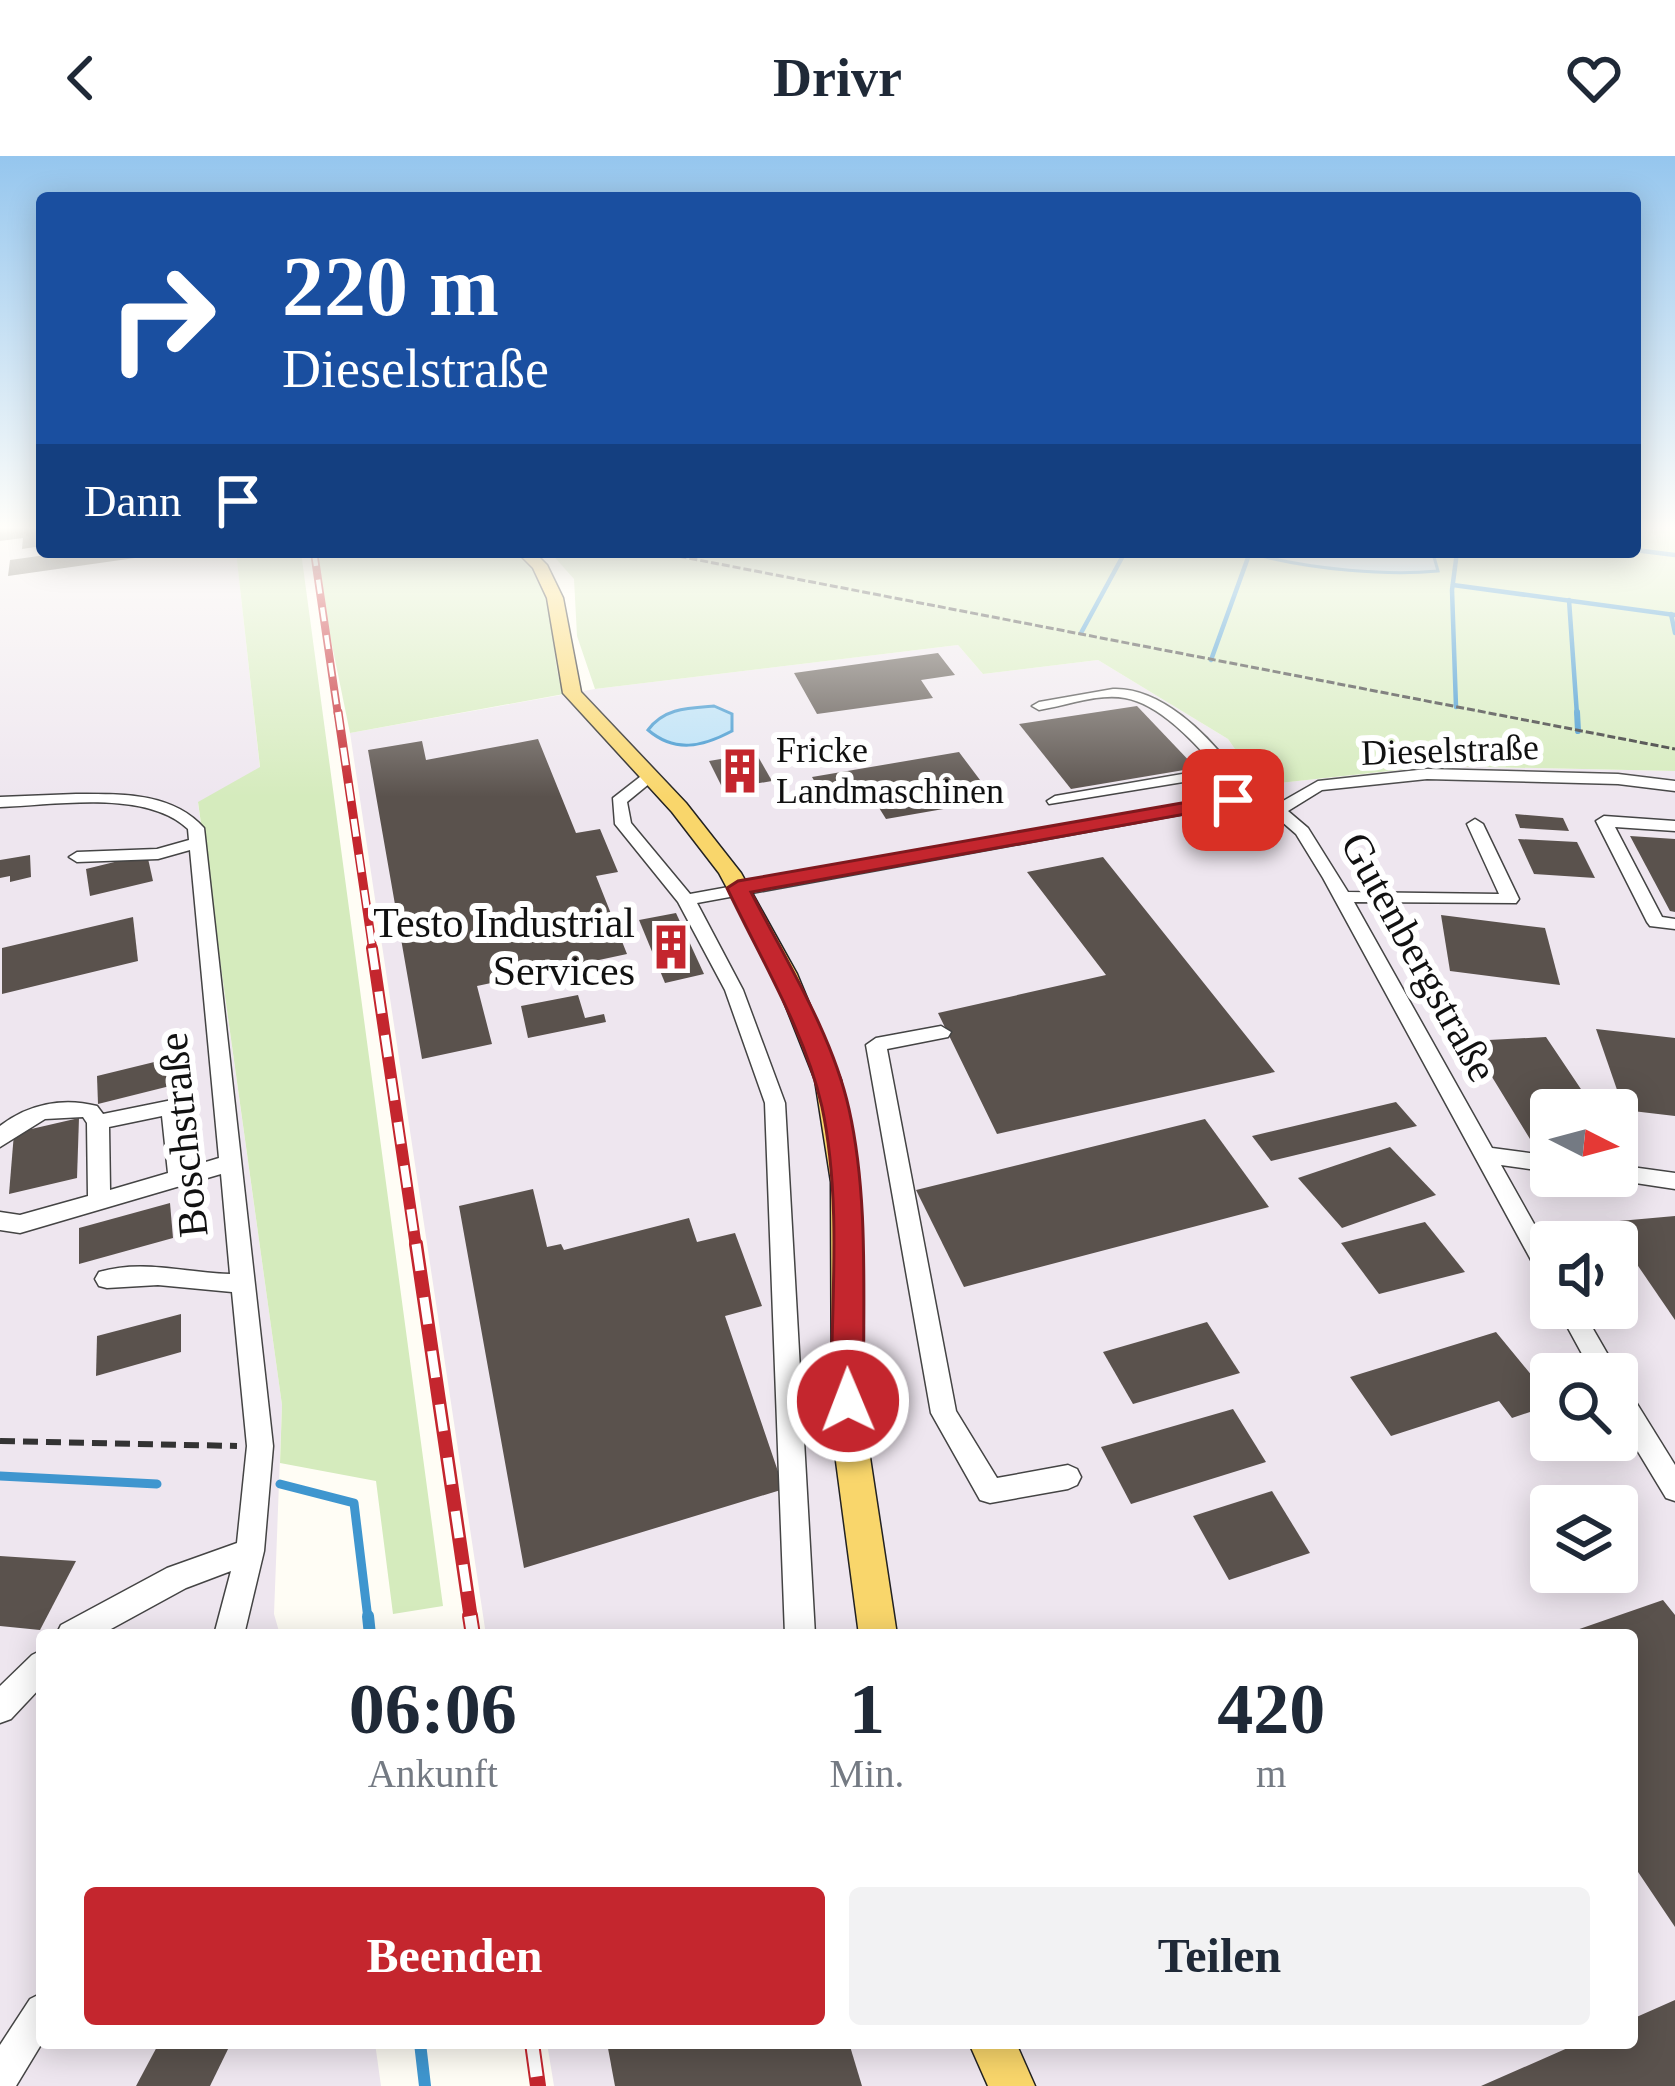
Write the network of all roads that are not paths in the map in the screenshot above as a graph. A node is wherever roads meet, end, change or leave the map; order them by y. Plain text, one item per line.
1 (555, 617) edge
2 (1039, 706) dead end
3 (650, 776) junction
4 (1675, 785) edge
5 (1055, 801) dead end
6 (0, 802) edge
7 (1278, 810) junction
8 (1475, 824) dead end
9 (1675, 826) edge
10 (198, 843) junction
11 (77, 857) dead end
12 (738, 888) junction
13 (1343, 897) junction
14 (686, 900) junction
15 (1675, 924) edge
16 (941, 1032) dead end
17 (98, 1123) junction
18 (0, 1138) edge
19 (1485, 1155) junction
20 (1530, 1161) edge
21 (231, 1163) junction
22 (179, 1176) junction
23 (1638, 1176) edge
24 (1675, 1181) edge
25 (99, 1201) junction
26 (0, 1221) edge
27 (1530, 1237) edge
28 (107, 1279) dead end
29 (244, 1283) junction
30 (1638, 1428) edge
31 (1068, 1477) dead end
32 (1675, 1489) edge
33 (250, 1551) junction
34 (81, 1629) edge
35 (230, 1629) edge
36 (800, 1629) edge
37 (877, 1629) edge
38 (36, 1670) edge
39 (0, 1708) edge
40 (36, 2021) edge
41 (995, 2049) edge
42 (0, 2078) edge
43 (1012, 2086) edge

1 - 3 main road
2 - 5 street
3 - 12 main road
3 - 14 street
4 - 7 street, Dieselstraße
6 - 10 street
7 - 12 street
7 - 13 street, Gutenbergstraße
8 - 13 street
9 - 15 street
10 - 11 street
10 - 21 street, Boschstraße
12 - 14 street
12 - 37 main road
13 - 19 street, Gutenbergstraße
14 - 36 street
16 - 31 street
17 - 18 street
17 - 22 street
17 - 25 street
19 - 20 street
19 - 27 street, Gutenbergstraße
21 - 22 street
21 - 29 street, Boschstraße
22 - 25 street
23 - 24 street
25 - 26 street
28 - 29 street
29 - 33 street, Boschstraße
30 - 32 street
33 - 34 street
33 - 35 street, Boschstraße
38 - 39 street
40 - 42 street
41 - 43 main road

